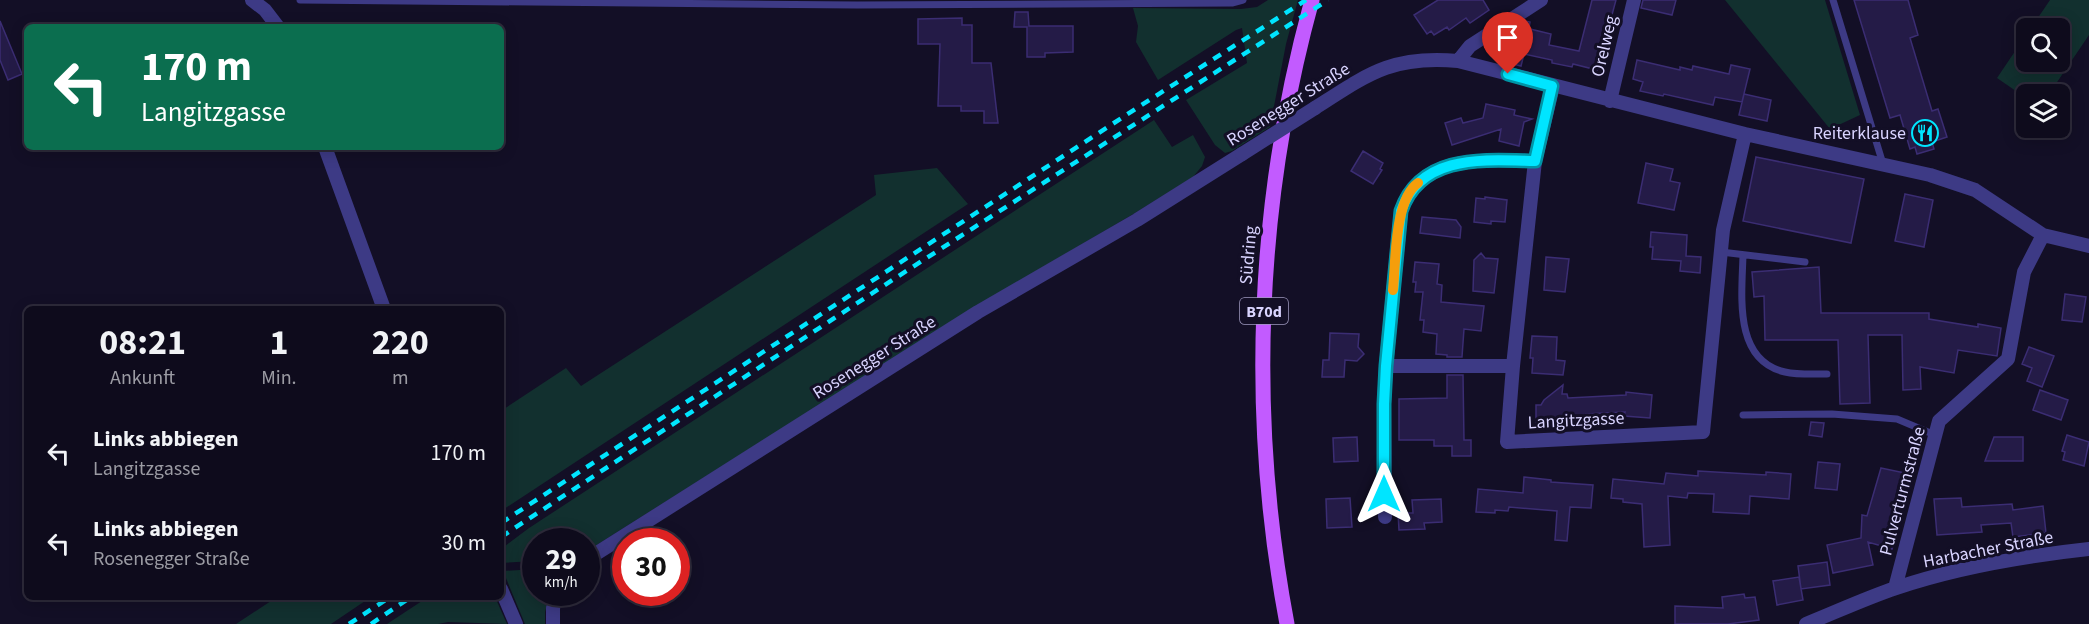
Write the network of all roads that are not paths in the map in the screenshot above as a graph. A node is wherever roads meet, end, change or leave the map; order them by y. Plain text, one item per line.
1 (252, 0) edge
2 (300, 0) edge
3 (1243, 0) edge
4 (1312, 0) edge
5 (1541, 0) edge
6 (1634, 0) edge
7 (1833, 0) edge
8 (276, 24) edge
9 (1458, 61) junction
10 (1552, 86) junction
11 (1610, 101) junction
12 (1745, 134) junction
13 (327, 150) edge
14 (1535, 161) junction
15 (1884, 166) junction
16 (2043, 236) junction
17 (2089, 246) edge
18 (1721, 252) junction
19 (1743, 255) junction
20 (1805, 262) dead end
21 (383, 306) edge
22 (1386, 366) junction
23 (1513, 366) junction
24 (1827, 374) dead end
25 (1743, 415) dead end
26 (1935, 435) junction
27 (1385, 517) dead end
28 (2089, 549) edge
29 (600, 551) edge
30 (1895, 588) junction
31 (504, 596) edge
32 (554, 606) edge
33 (516, 624) edge
34 (553, 624) edge
35 (1287, 624) edge
36 (1806, 624) edge

1 - 8 street
2 - 3 lane
4 - 35 main road, Südring / B70d
5 - 9 street
6 - 11 street, Orelweg
7 - 15 lane
9 - 10 street, Rosenegger Straße
9 - 29 street, Rosenegger Straße, bridge
10 - 11 street, Rosenegger Straße
10 - 14 street, Langitzgasse
11 - 12 street, Rosenegger Straße
12 - 15 street, Rosenegger Straße
12 - 18 street, Langitzgasse
13 - 21 street
14 - 22 street
14 - 23 street, Langitzgasse
15 - 16 street, Rosenegger Straße
16 - 17 street, Rosenegger Straße
16 - 26 street, Pulverturmstraße
18 - 19 lane
18 - 23 street, Langitzgasse
19 - 20 lane
19 - 24 lane
22 - 23 street
22 - 27 street
25 - 26 lane
26 - 30 street, Pulverturmstraße
28 - 30 street, Harbacher Straße
30 - 36 street
31 - 33 street
32 - 34 street

